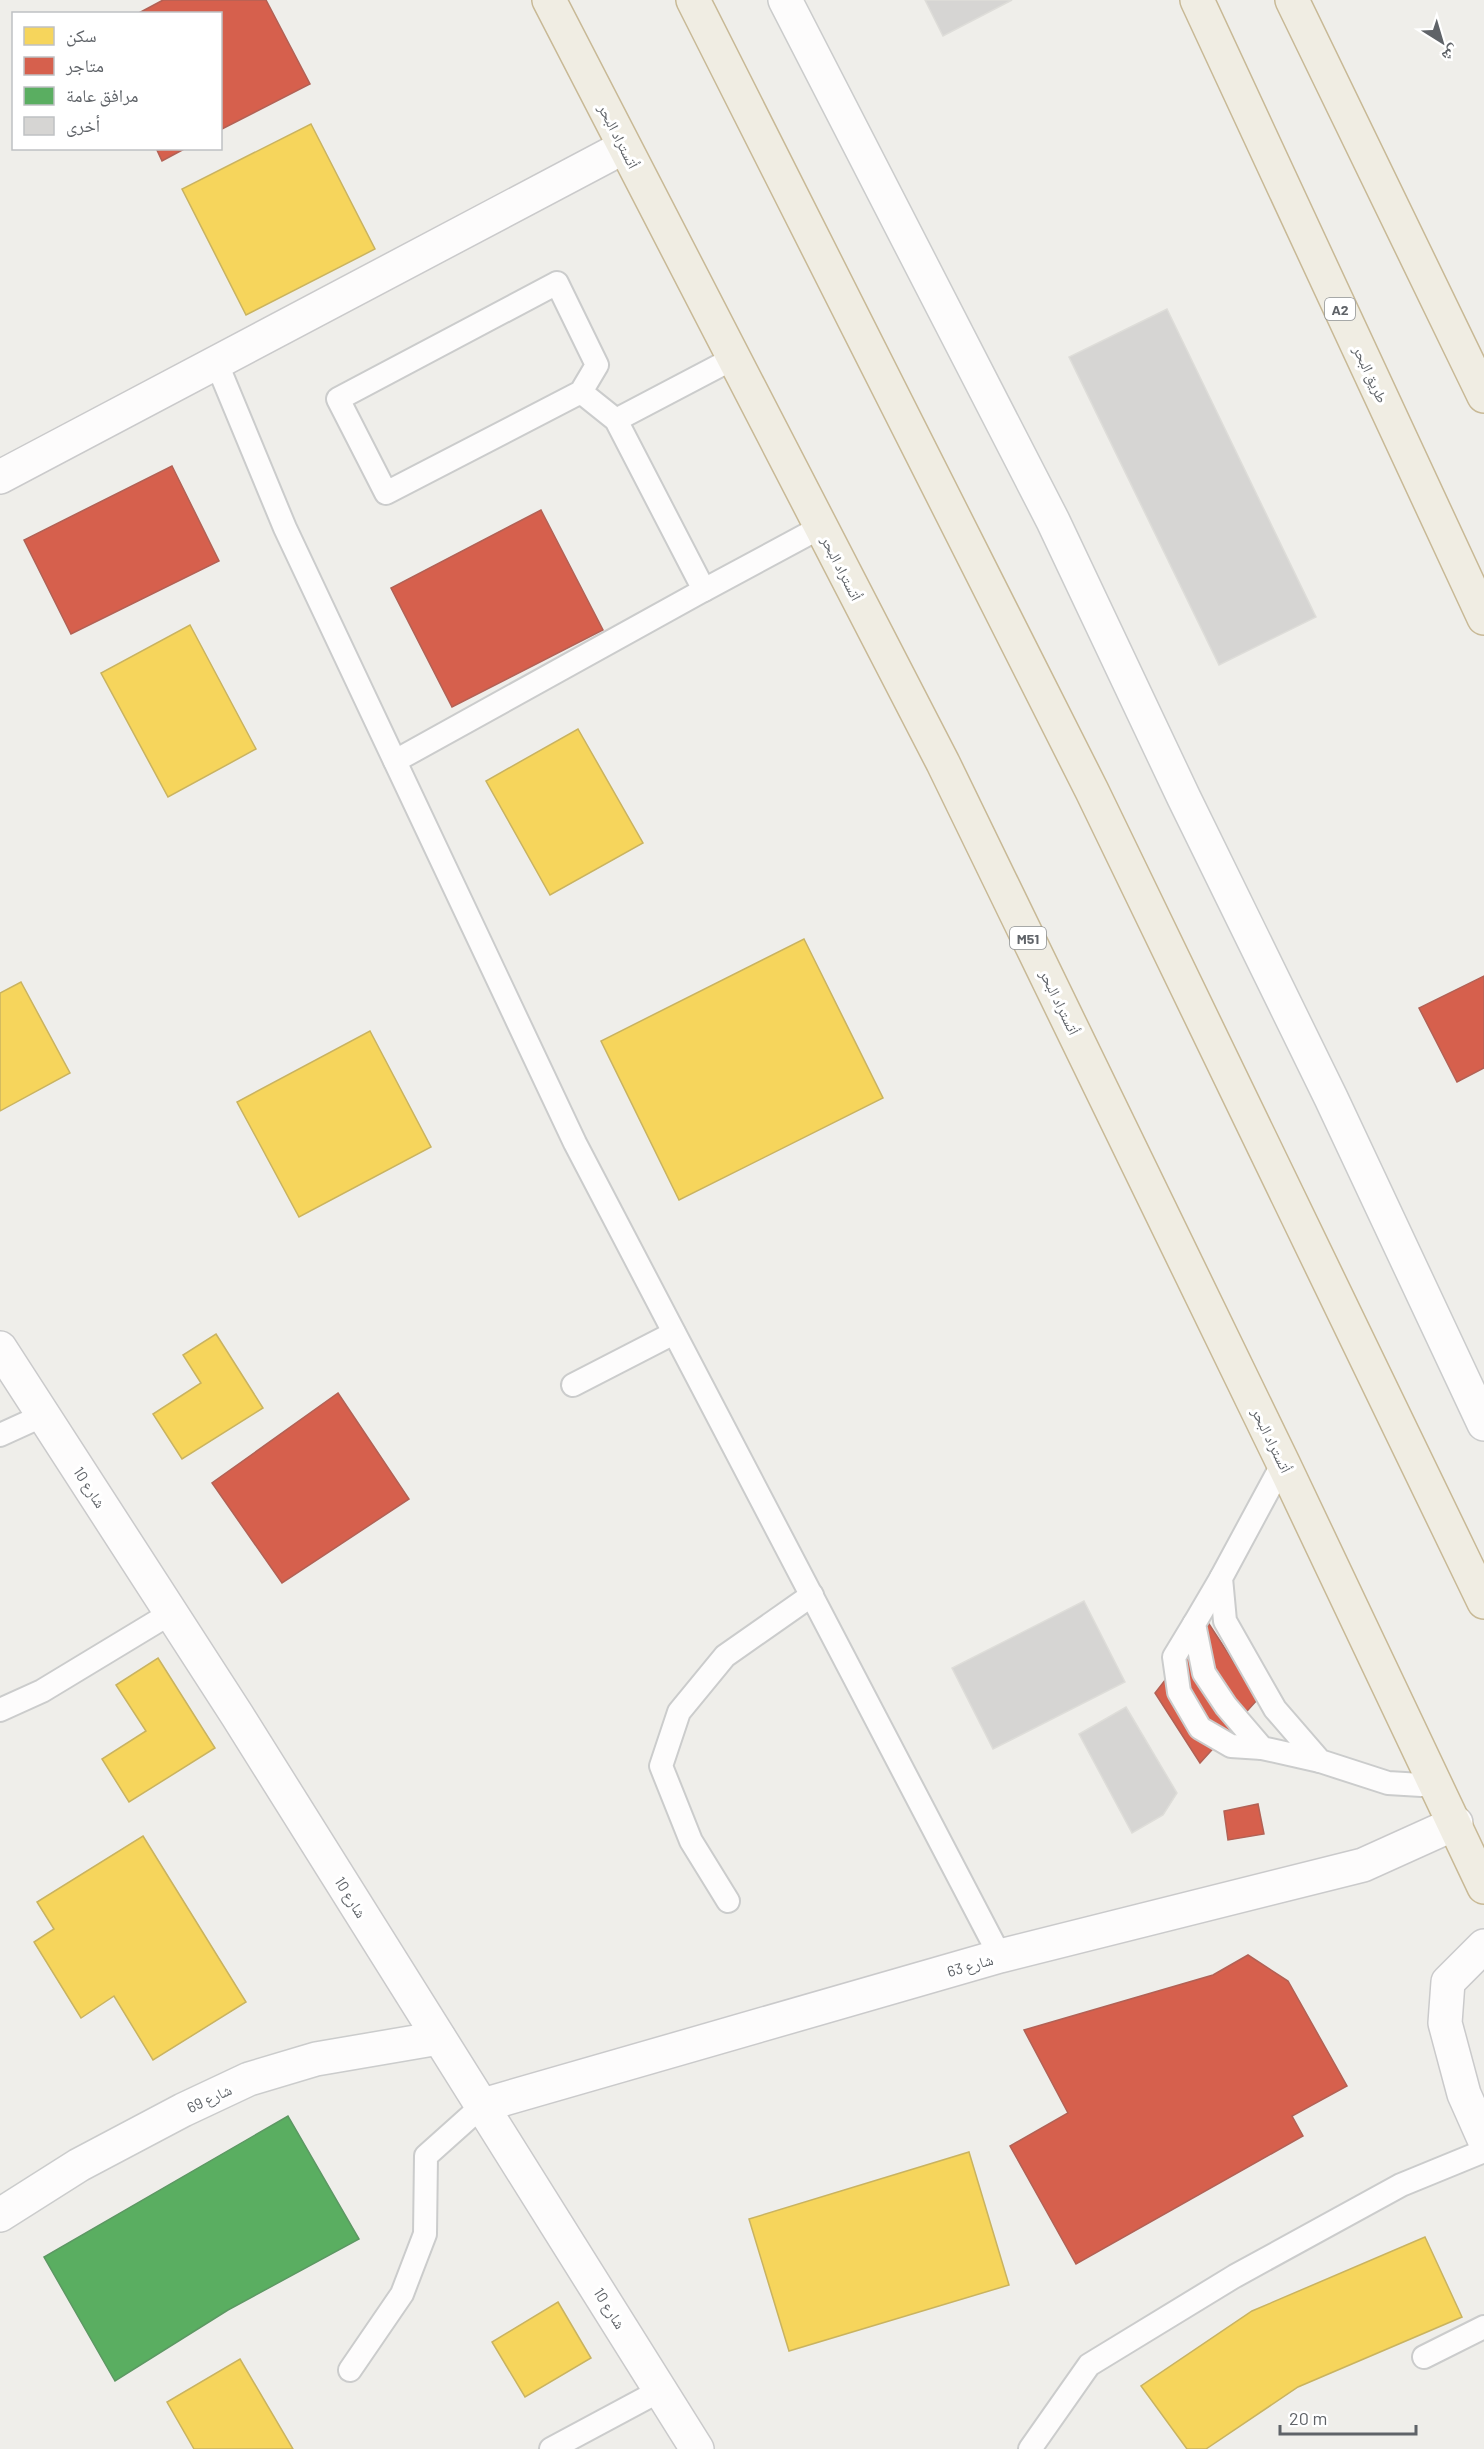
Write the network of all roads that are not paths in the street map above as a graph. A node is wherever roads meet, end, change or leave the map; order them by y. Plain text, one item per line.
1 (549, 0) edge
2 (693, 0) edge
3 (785, 0) edge
4 (1197, 0) edge
5 (1292, 0) edge
6 (624, 147) junction
7 (734, 358) junction
8 (217, 364) junction
9 (581, 392) junction
10 (1484, 396) edge
11 (616, 420) junction
12 (0, 477) edge
13 (821, 527) junction
14 (704, 590) junction
15 (1484, 618) edge
16 (395, 761) junction
17 (674, 1333) junction
18 (0, 1348) edge
19 (573, 1385) dead end
20 (44, 1415) junction
21 (1484, 1424) edge
22 (0, 1435) edge
23 (1283, 1463) junction
24 (1221, 1578) junction
25 (812, 1595) junction
26 (1484, 1602) edge
27 (171, 1613) junction
28 (1194, 1624) junction
29 (0, 1710) edge
30 (1263, 1748) junction
31 (1320, 1761) junction
32 (1438, 1786) junction
33 (1456, 1823) junction
34 (1484, 1887) edge
35 (728, 1900) dead end
36 (1484, 1946) edge
37 (1000, 1956) junction
38 (439, 2038) junction
39 (483, 2105) junction
40 (1484, 2139) edge
41 (1484, 2151) edge
42 (0, 2215) edge
43 (1484, 2327) edge
44 (1424, 2357) dead end
45 (350, 2370) dead end
46 (661, 2390) junction
47 (551, 2449) edge
48 (697, 2449) edge
49 (1030, 2449) edge

1 - 6 highway, أتستراد البحر / M51
2 - 26 highway
3 - 21 street
4 - 15 highway, طريق البحر / A2
5 - 10 highway
6 - 7 highway, أتستراد البحر / M51
6 - 8 street
7 - 11 lane
7 - 13 highway, أتستراد البحر / M51
8 - 12 street
8 - 16 lane
9 - 9 lane
9 - 11 lane
11 - 14 lane
13 - 14 lane
13 - 23 highway, أتستراد البحر / M51
14 - 16 lane
16 - 17 lane
17 - 19 lane
17 - 25 lane
18 - 20 street, شارع 10
20 - 22 lane
20 - 27 street, شارع 10
23 - 24 lane
23 - 32 highway, أتستراد البحر / M51
24 - 28 lane
24 - 31 lane
25 - 35 lane
25 - 37 lane
27 - 29 lane
27 - 38 street, شارع 10
28 - 30 lane
28 - 30 lane
30 - 31 lane
31 - 32 lane
32 - 33 highway, أتستراد البحر / M51
33 - 34 highway, أتستراد البحر / M51
33 - 37 street, شارع 63
36 - 40 street
37 - 39 street, شارع 63
38 - 39 street, شارع 10
38 - 42 street, شارع 69
39 - 45 lane
39 - 46 street, شارع 10
41 - 49 lane
43 - 44 lane
46 - 47 lane
46 - 48 street, شارع 10

